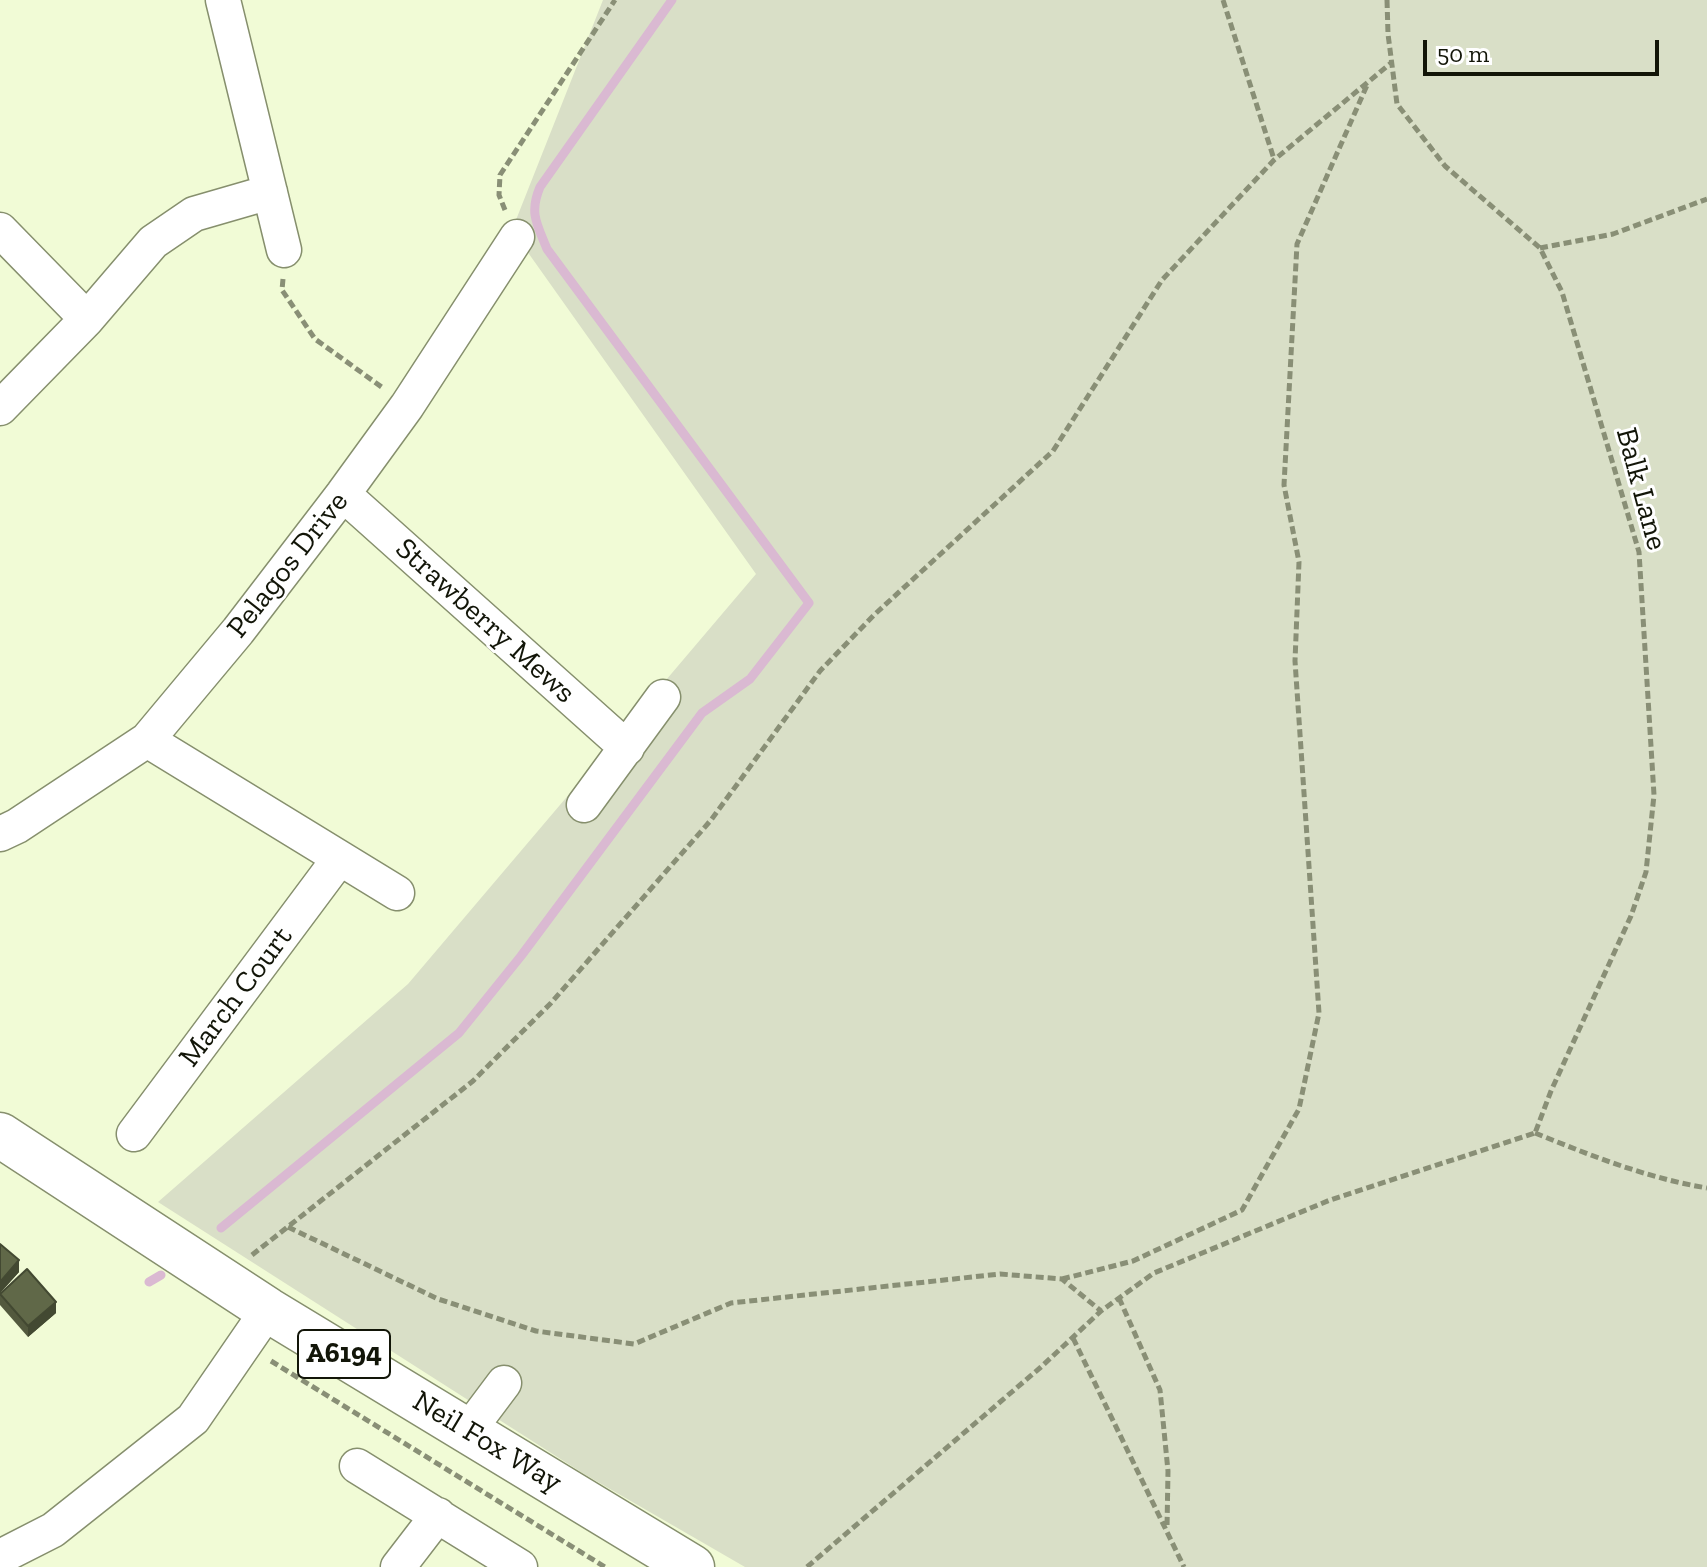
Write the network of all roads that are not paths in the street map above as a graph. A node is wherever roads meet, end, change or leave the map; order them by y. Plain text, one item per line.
1 (223, 0) edge
2 (270, 192) junction
3 (505, 227) road end
4 (0, 230) edge
5 (284, 250) road end
6 (87, 319) junction
7 (0, 408) edge
8 (343, 494) junction
9 (663, 697) dead end
10 (147, 740) junction
11 (627, 748) junction
12 (584, 805) dead end
13 (0, 834) edge
14 (339, 859) junction
15 (397, 893) dead end
16 (134, 1134) dead end
17 (0, 1135) edge
18 (256, 1327) junction
19 (504, 1383) dead end
20 (468, 1431) junction
21 (357, 1466) dead end
22 (438, 1515) junction
23 (0, 1557) edge
24 (398, 1567) edge
25 (520, 1567) edge
26 (692, 1567) edge

1 - 2 street
2 - 5 street
2 - 6 street
3 - 8 street, Pelagos Drive
4 - 6 street
6 - 7 street
8 - 10 street, Pelagos Drive
8 - 11 street, Strawberry Mews
9 - 11 street
10 - 13 street, Pelagos Drive
10 - 14 street
11 - 12 street
14 - 15 street
14 - 16 street, March Court
17 - 18 main road, Neil Fox Way / A6194
18 - 20 main road, Neil Fox Way / A6194
18 - 23 street
19 - 20 street
20 - 26 main road, Neil Fox Way / A6194
21 - 22 street
22 - 24 street
22 - 25 street

